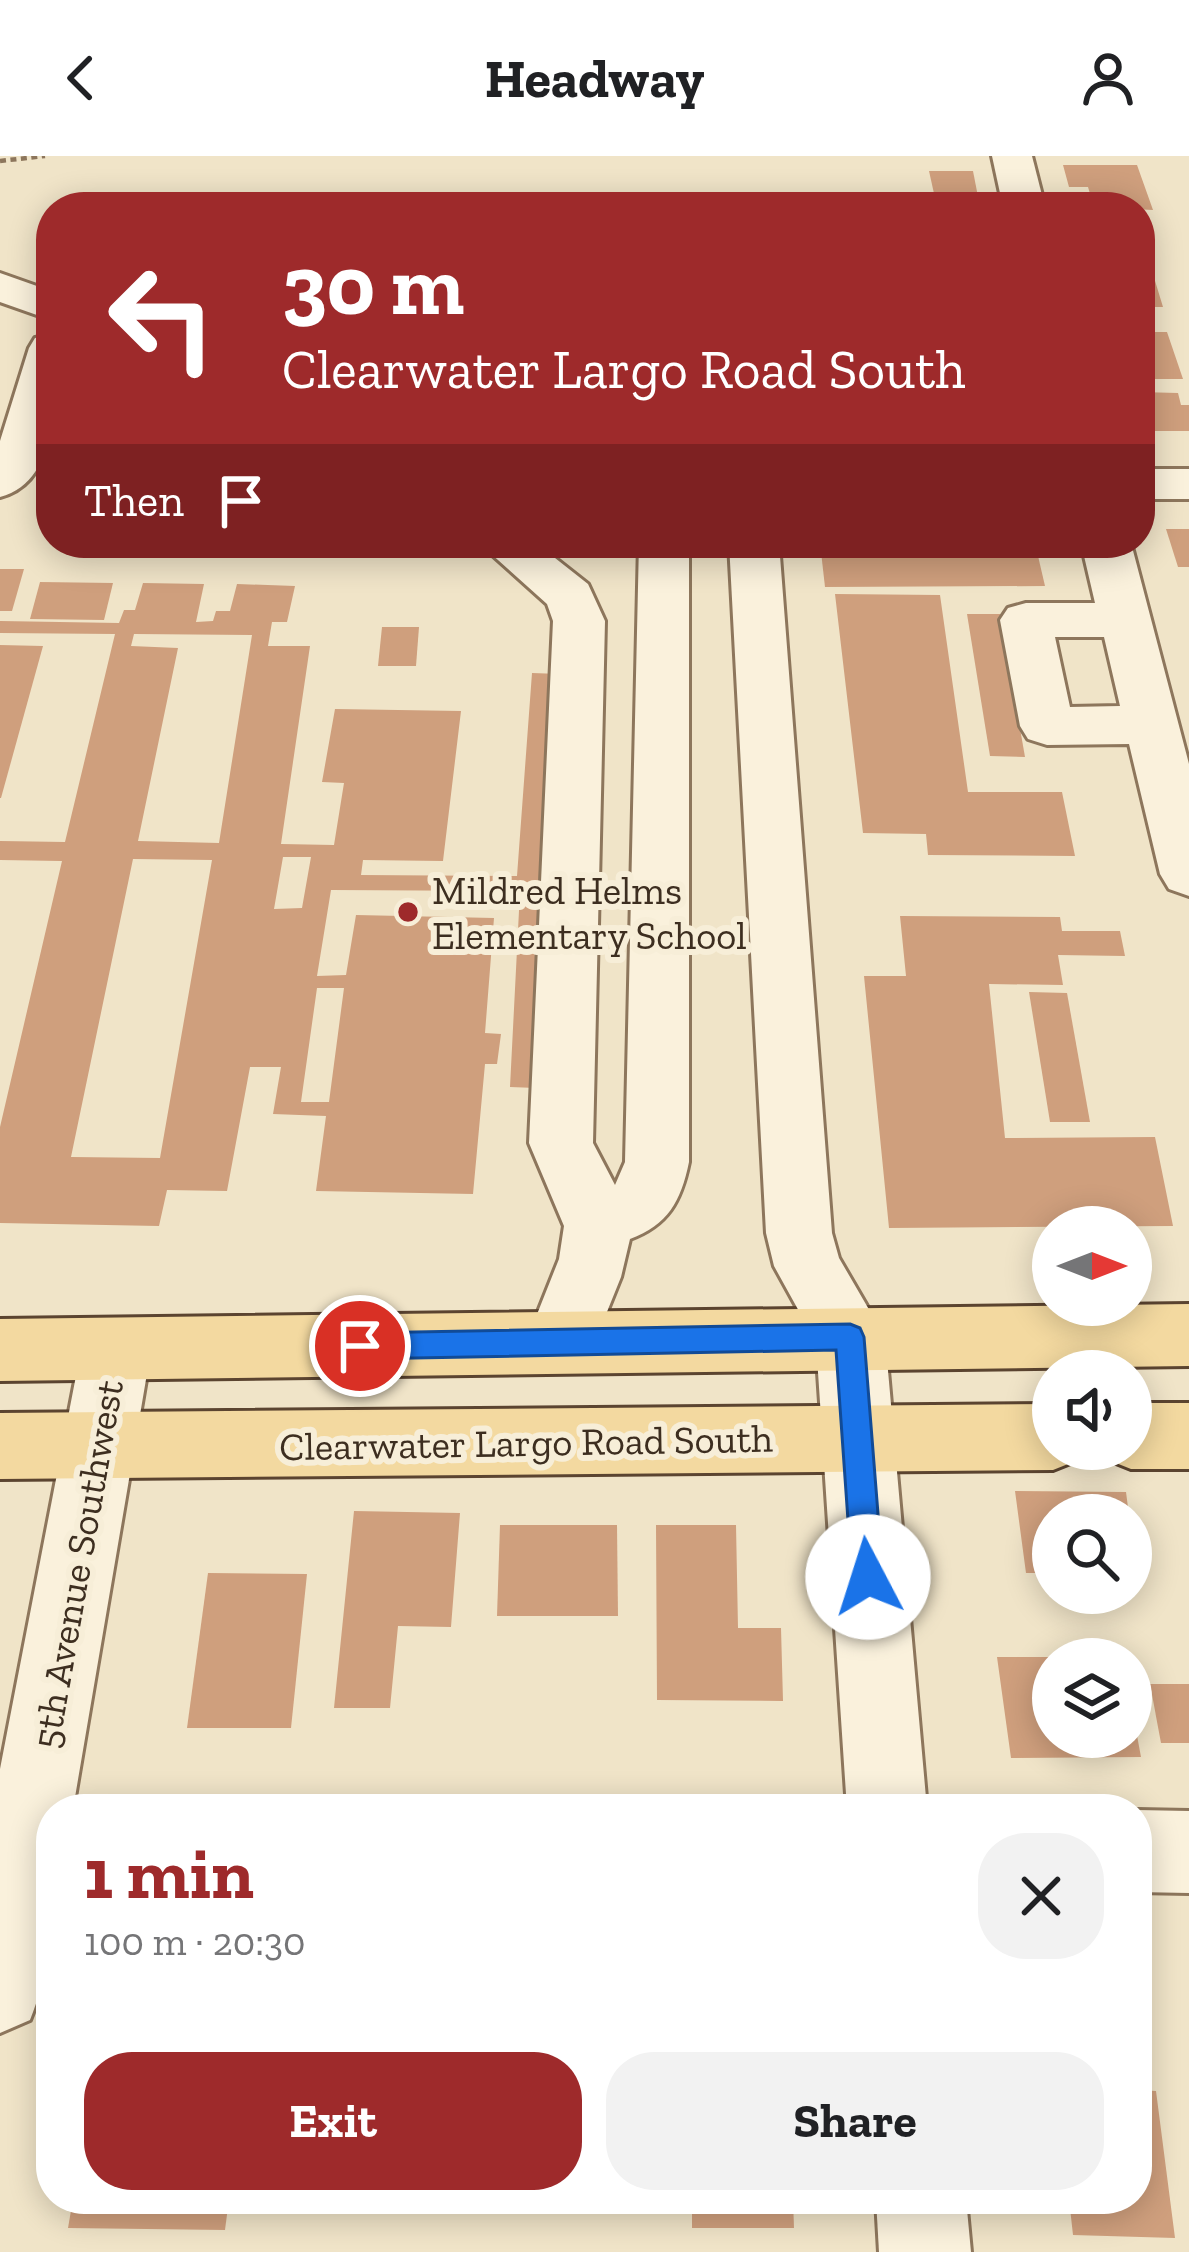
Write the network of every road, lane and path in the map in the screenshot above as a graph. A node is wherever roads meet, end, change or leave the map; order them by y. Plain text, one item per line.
1 (44, 156) edge
2 (1012, 156) edge
3 (0, 161) edge
4 (1020, 192) edge
5 (2, 292) edge
6 (36, 302) edge
7 (36, 399) edge
8 (0, 482) edge
9 (1155, 484) edge
10 (1189, 484) edge
11 (523, 558) edge
12 (664, 558) edge
13 (755, 558) edge
14 (1110, 558) edge
15 (1126, 620) junction
16 (1151, 724) junction
17 (1189, 874) edge
18 (596, 1222) junction
19 (1189, 1335) edge
20 (850, 1337) junction
21 (561, 1342) junction
22 (0, 1350) edge
23 (116, 1350) junction
24 (1152, 1436) edge
25 (1189, 1436) edge
26 (1032, 1437) edge
27 (856, 1439) junction
28 (0, 1446) edge
29 (96, 1447) junction
30 (886, 1794) edge
31 (26, 1834) edge
32 (1152, 1851) edge
33 (1189, 1852) edge
34 (0, 1990) edge
35 (922, 2214) edge
36 (925, 2252) edge

1 - 3 path
2 - 4 street
5 - 6 street
7 - 8 street
9 - 10 street
11 - 18 street
12 - 18 street
13 - 20 street
14 - 15 street
15 - 16 street
15 - 16 street
16 - 17 street
18 - 21 street
19 - 20 main road
20 - 21 main road
20 - 27 street
21 - 23 main road
22 - 23 main road
23 - 29 street, 5th Avenue Southwest
24 - 25 main road
26 - 27 main road, Clearwater Largo Road South
27 - 29 main road, Clearwater Largo Road South
27 - 30 street
28 - 29 main road, Clearwater Largo Road South
29 - 31 street, 5th Avenue Southwest
31 - 34 street, 5th Avenue Southwest
32 - 33 street
35 - 36 street

